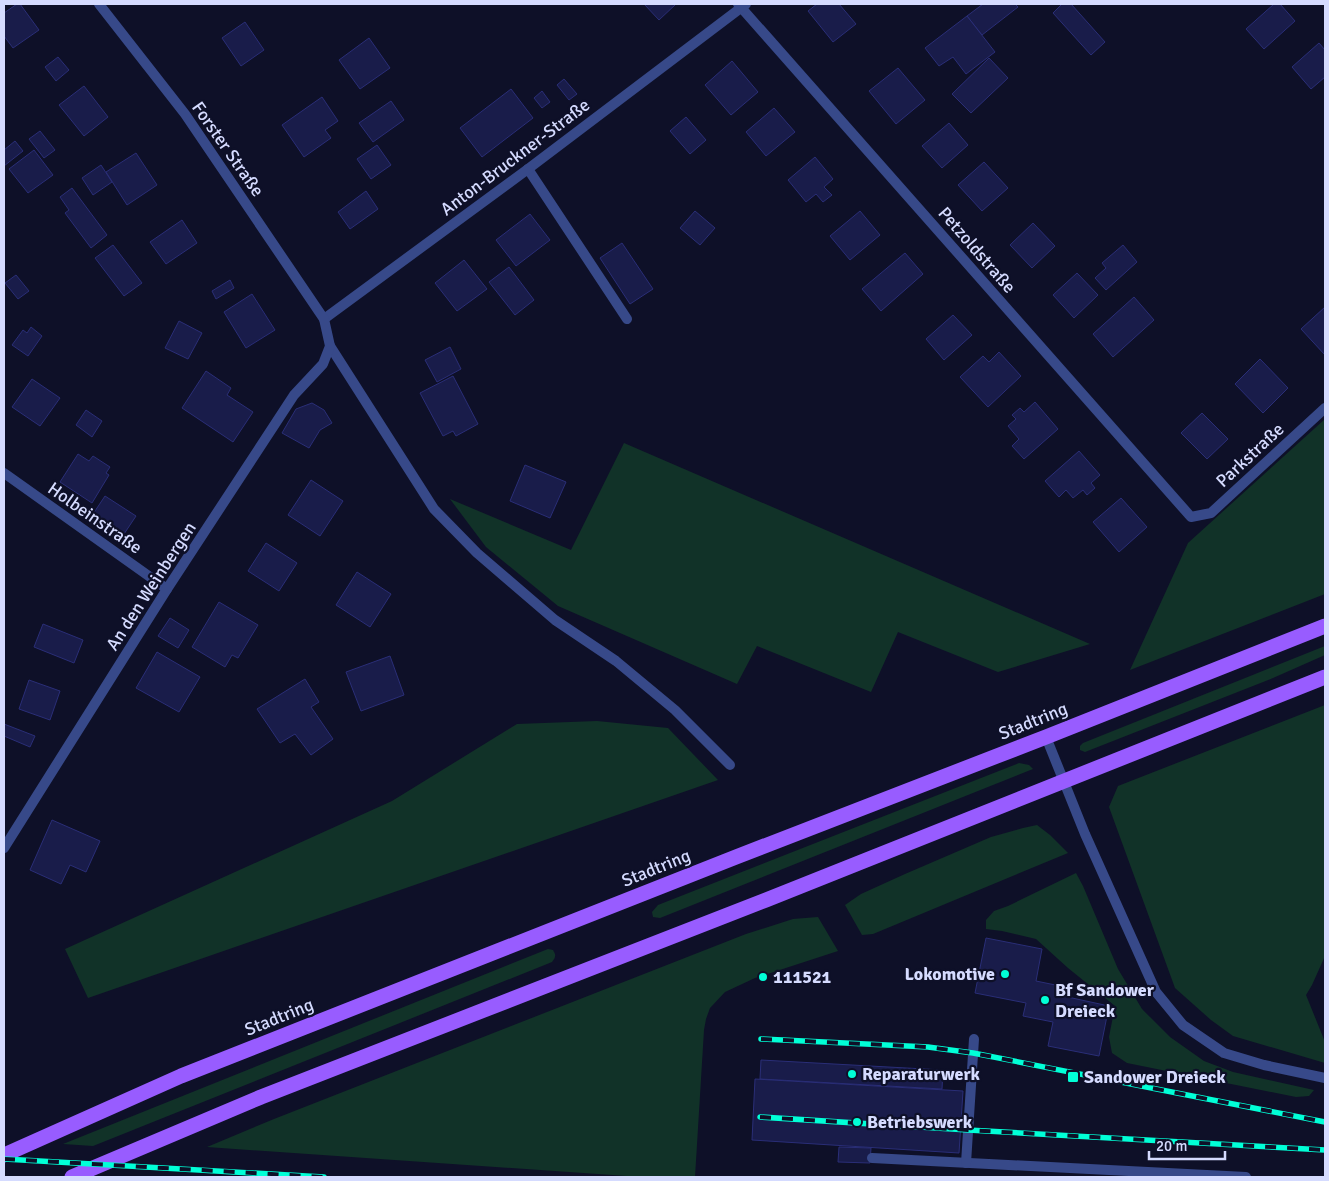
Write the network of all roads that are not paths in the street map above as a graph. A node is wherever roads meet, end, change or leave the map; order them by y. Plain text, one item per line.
1 (99, 4) edge
2 (743, 5) edge
3 (528, 169) junction
4 (324, 319) junction
5 (627, 319) dead end
6 (330, 346) junction
7 (1325, 408) edge
8 (4, 473) edge
9 (1191, 517) joint
10 (167, 589) junction
11 (1325, 626) edge
12 (1325, 677) edge
13 (1046, 737) junction
14 (730, 765) dead end
15 (1064, 780) junction
16 (4, 848) edge
17 (974, 1039) dead end
18 (1325, 1078) edge
19 (4, 1155) edge
20 (872, 1158) dead end
21 (966, 1163) junction
22 (72, 1177) edge
23 (1246, 1177) edge

1 - 4 street, Forster Straße
2 - 3 street, Anton-Bruckner-Straße
2 - 9 street, Petzoldstraße
3 - 4 street, Anton-Bruckner-Straße
3 - 5 street
4 - 6 street
6 - 10 street, An den Weinbergen
6 - 14 street
7 - 9 street, Parkstraße
8 - 10 street, Holbeinstraße
10 - 16 street, An den Weinbergen
11 - 13 main road, Stadtring
12 - 15 main road
13 - 15 street
13 - 19 main road, Stadtring
15 - 18 street
15 - 22 main road
17 - 21 street
20 - 21 street
21 - 23 street

